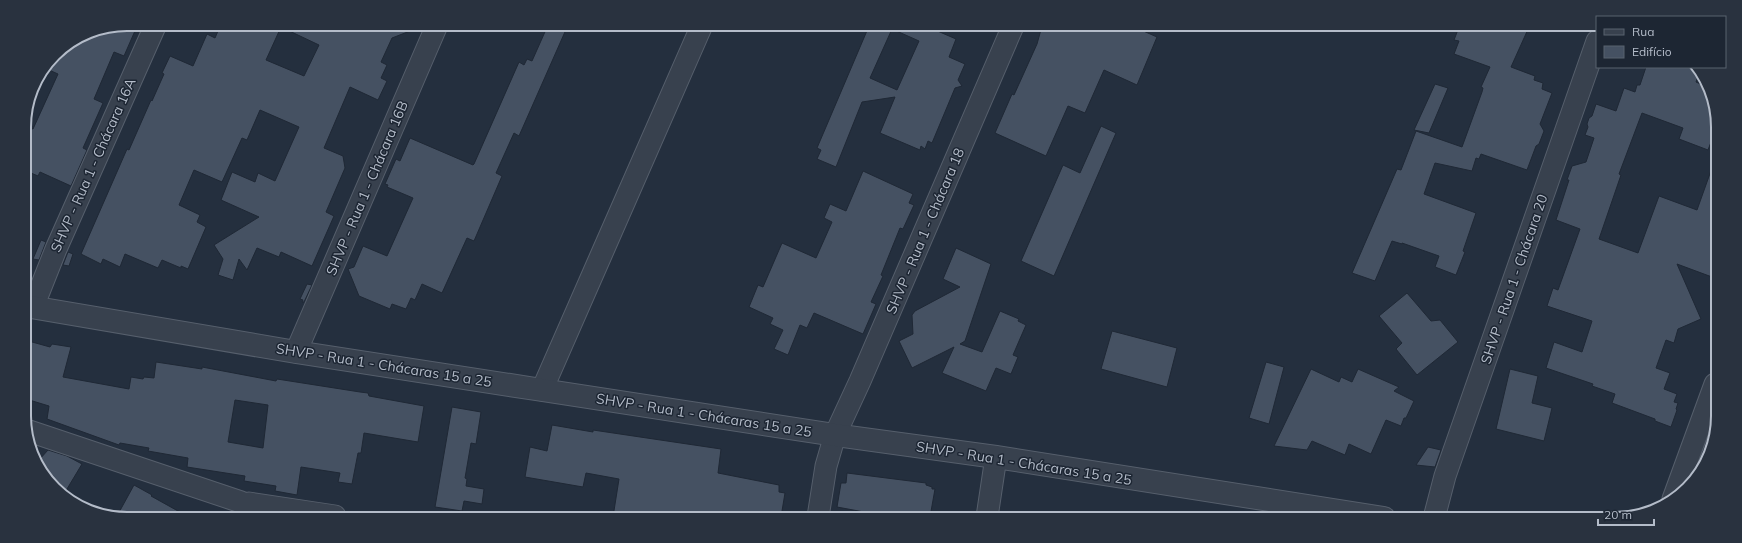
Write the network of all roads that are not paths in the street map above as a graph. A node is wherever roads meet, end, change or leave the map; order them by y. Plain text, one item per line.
1 (153, 31) edge
2 (434, 31) edge
3 (699, 31) edge
4 (1011, 31) edge
5 (1596, 44) edge
6 (31, 303) edge
7 (31, 307) edge
8 (296, 352) junction
9 (542, 390) junction
10 (1711, 395) edge
11 (33, 432) edge
12 (835, 435) junction
13 (996, 457) junction
14 (1677, 489) edge
15 (241, 502) junction
16 (257, 512) edge
17 (308, 512) edge
18 (819, 512) edge
19 (988, 512) edge
20 (1346, 512) edge
21 (1436, 512) edge

1 - 6 street, SHVP - Rua 1 - Chácara 16A
2 - 8 street, SHVP - Rua 1 - Chácara 16B
3 - 9 street
4 - 12 street, SHVP - Rua 1 - Chácara 18
5 - 21 street, SHVP - Rua 1 - Chácara 20
7 - 8 street, SHVP - Rua 1 - Chácaras 15 a 25
8 - 9 street, SHVP - Rua 1 - Chácaras 15 a 25
9 - 12 street, SHVP - Rua 1 - Chácaras 15 a 25
10 - 14 street
11 - 15 street
12 - 13 street, SHVP - Rua 1 - Chácaras 15 a 25
12 - 18 street, SHVP - Rua 1 - Chácara 18
13 - 19 street
13 - 20 street, SHVP - Rua 1 - Chácaras 15 a 25
15 - 16 street
15 - 17 street

